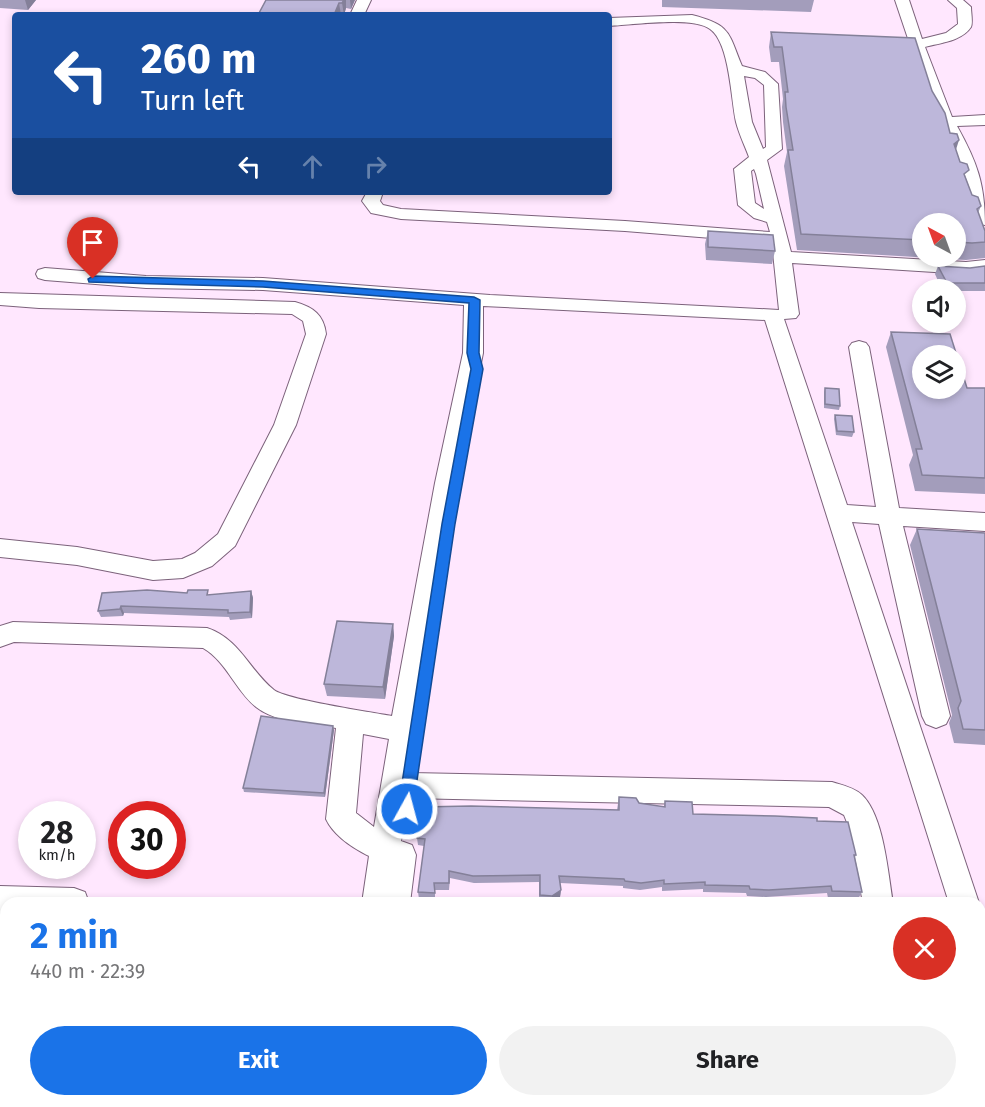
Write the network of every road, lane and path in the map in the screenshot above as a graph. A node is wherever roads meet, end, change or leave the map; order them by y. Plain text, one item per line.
1 (902, 0) edge
2 (956, 0) edge
3 (615, 6) dead end
4 (612, 16) edge
5 (612, 22) edge
6 (919, 44) junction
7 (736, 70) junction
8 (985, 120) edge
9 (744, 122) junction
10 (774, 122) junction
11 (947, 122) junction
12 (759, 159) junction
13 (373, 195) edge
14 (985, 220) edge
15 (782, 248) junction
16 (985, 266) edge
17 (45, 274) dead end
18 (0, 299) edge
19 (474, 300) junction
20 (789, 314) dead end
21 (860, 346) dead end
22 (836, 513) junction
23 (889, 517) junction
24 (985, 522) edge
25 (0, 548) edge
26 (0, 637) edge
27 (421, 659) junction
28 (936, 716) dead end
29 (351, 720) junction
30 (405, 730) junction
31 (403, 785) junction
32 (386, 849) junction
33 (378, 897) edge
34 (395, 897) edge
35 (877, 897) edge
36 (962, 897) edge

1 - 6 street
2 - 6 street
3 - 4 street
5 - 7 street
6 - 11 street
7 - 9 street
7 - 10 street
8 - 11 street
9 - 10 street
9 - 12 street
10 - 12 street
11 - 14 street
12 - 15 street
13 - 15 street
15 - 16 street
15 - 20 street
17 - 19 street
18 - 25 street
19 - 22 street
19 - 27 street
21 - 23 street
22 - 23 street
22 - 36 street
23 - 24 street
23 - 28 street
26 - 29 street
27 - 30 street
27 - 31 street
29 - 30 street
29 - 32 street
30 - 31 street
31 - 32 street
31 - 34 street
31 - 35 street
32 - 33 street

